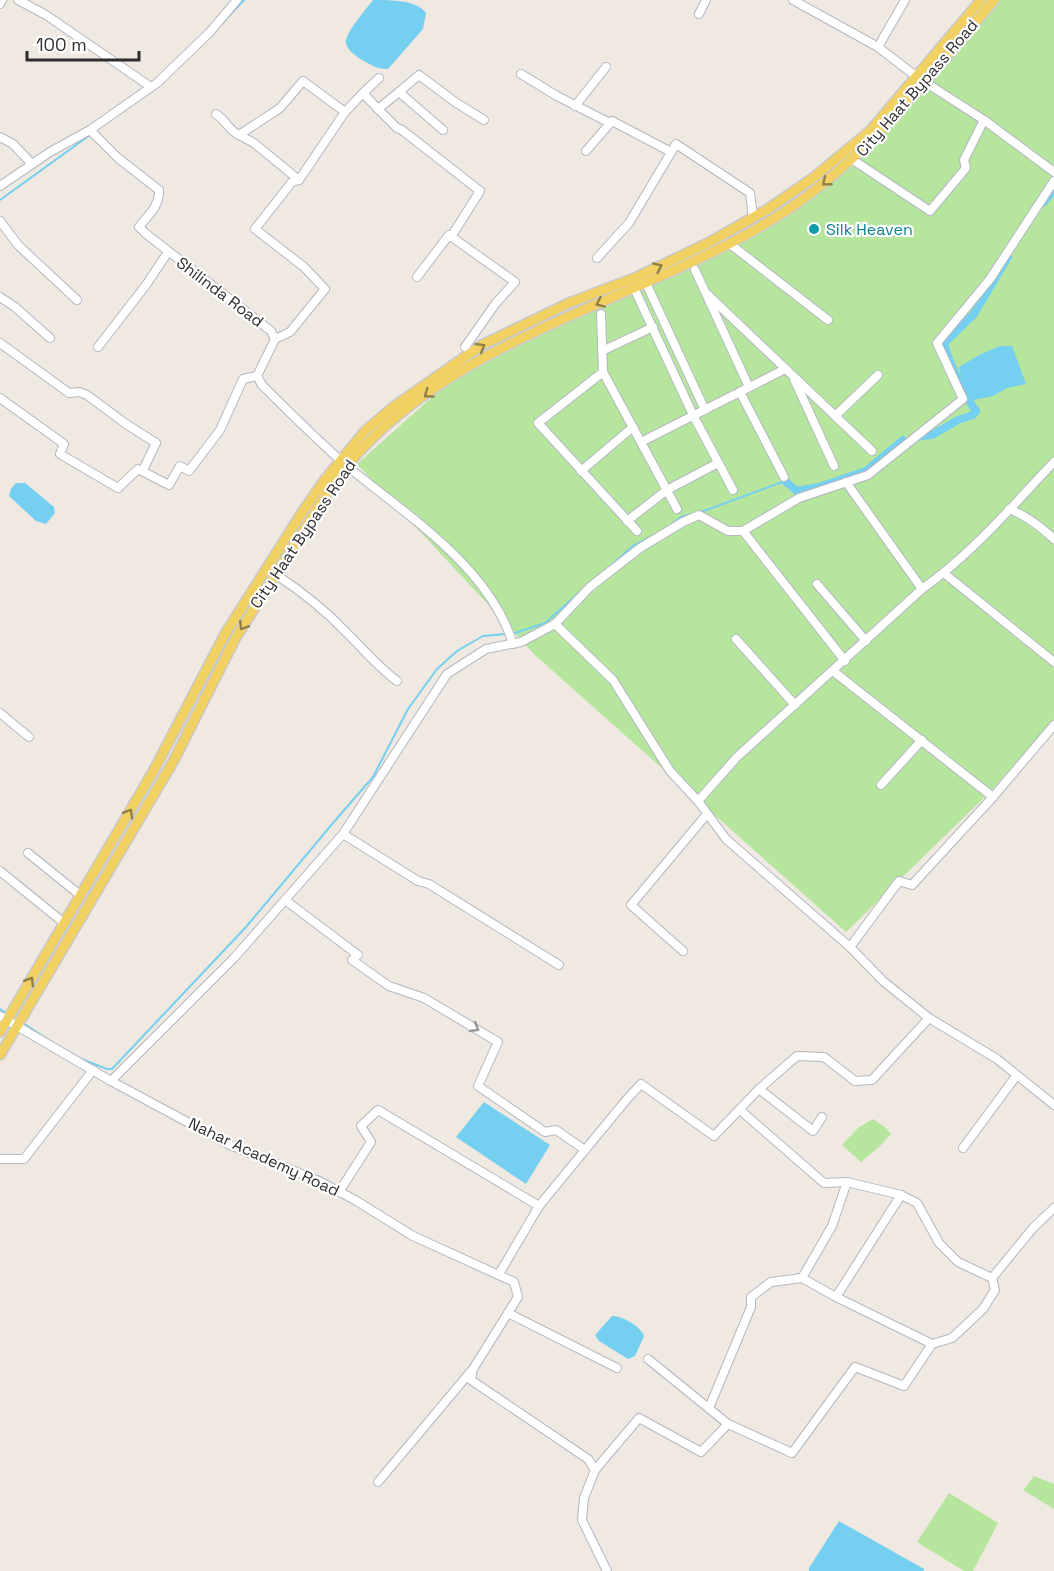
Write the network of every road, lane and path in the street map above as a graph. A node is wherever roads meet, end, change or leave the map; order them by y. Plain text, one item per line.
1 (18, 0) edge
2 (706, 0) edge
3 (793, 0) edge
4 (906, 0) edge
5 (981, 0) edge
6 (994, 0) edge
7 (235, 1) edge
8 (699, 14) dead end
9 (878, 47) junction
10 (606, 67) dead end
11 (521, 74) dead end
12 (379, 78) dead end
13 (921, 80) junction
14 (151, 87) junction
15 (399, 92) junction
16 (363, 93) junction
17 (575, 106) junction
18 (378, 109) junction
19 (345, 112) junction
20 (216, 114) dead end
21 (484, 120) dead end
22 (984, 120) junction
23 (610, 123) junction
24 (90, 130) junction
25 (443, 130) dead end
26 (239, 135) junction
27 (0, 136) edge
28 (586, 151) dead end
29 (671, 152) junction
30 (853, 160) junction
31 (32, 164) junction
32 (1054, 172) edge
33 (299, 180) junction
34 (1054, 181) edge
35 (0, 186) edge
36 (753, 217) junction
37 (0, 221) edge
38 (451, 237) junction
39 (730, 244) junction
40 (168, 252) junction
41 (597, 258) dead end
42 (695, 270) dead end
43 (417, 277) dead end
44 (646, 283) junction
45 (634, 288) junction
46 (706, 294) junction
47 (0, 297) edge
48 (77, 300) dead end
49 (601, 314) dead end
50 (828, 320) dead end
51 (653, 327) junction
52 (50, 338) dead end
53 (275, 339) junction
54 (0, 343) edge
55 (98, 347) dead end
56 (465, 347) dead end
57 (602, 351) junction
58 (785, 369) junction
59 (603, 372) junction
60 (792, 375) junction
61 (878, 375) dead end
62 (257, 376) junction
63 (749, 387) junction
64 (740, 392) junction
65 (0, 398) edge
66 (705, 410) junction
67 (693, 416) junction
68 (835, 416) junction
69 (633, 427) junction
70 (641, 442) junction
71 (872, 451) dead end
72 (344, 462) junction
73 (1054, 462) edge
74 (718, 463) junction
75 (834, 466) dead end
76 (143, 470) junction
77 (581, 471) junction
78 (784, 477) dead end
79 (846, 482) junction
80 (667, 490) junction
81 (733, 490) dead end
82 (677, 509) dead end
83 (1009, 509) junction
84 (627, 521) junction
85 (637, 531) dead end
86 (743, 531) junction
87 (1054, 539) edge
88 (275, 574) junction
89 (945, 574) junction
90 (817, 584) dead end
91 (922, 589) junction
92 (555, 624) junction
93 (736, 639) dead end
94 (866, 641) junction
95 (513, 642) junction
96 (845, 661) junction
97 (1054, 662) edge
98 (833, 671) junction
99 (397, 681) dead end
100 (795, 705) junction
101 (0, 713) edge
102 (1054, 725) edge
103 (29, 737) dead end
104 (922, 741) junction
105 (881, 785) dead end
106 (993, 797) junction
107 (698, 801) junction
108 (707, 814) junction
109 (343, 834) junction
110 (28, 853) dead end
111 (0, 871) edge
112 (80, 895) junction
113 (285, 900) junction
114 (64, 923) junction
115 (850, 947) junction
116 (683, 951) dead end
117 (559, 964) dead end
118 (929, 1017) junction
119 (3, 1018) edge
120 (17, 1026) junction
121 (0, 1032) edge
122 (0, 1055) edge
123 (93, 1070) junction
124 (1017, 1076) junction
125 (111, 1081) junction
126 (759, 1089) junction
127 (1054, 1106) edge
128 (740, 1110) junction
129 (822, 1117) dead end
130 (963, 1148) dead end
131 (585, 1150) junction
132 (0, 1158) edge
133 (847, 1182) junction
134 (339, 1192) junction
135 (901, 1195) junction
136 (540, 1206) junction
137 (1054, 1208) edge
138 (499, 1274) junction
139 (802, 1278) junction
140 (992, 1278) junction
141 (836, 1297) junction
142 (508, 1313) junction
143 (932, 1344) junction
144 (648, 1359) dead end
145 (617, 1368) dead end
146 (473, 1369) junction
147 (709, 1408) junction
148 (728, 1424) junction
149 (595, 1470) junction
150 (378, 1482) dead end
151 (607, 1571) edge

1 - 14 street
2 - 8 street
3 - 9 street
4 - 9 street
5 - 13 main road, City Haat Bypass Road
6 - 13 main road, City Haat Bypass Road
7 - 14 street
9 - 13 street
10 - 17 street
11 - 17 street
12 - 16 street
13 - 22 street
13 - 30 main road, City Haat Bypass Road
13 - 36 main road, City Haat Bypass Road
14 - 24 street
15 - 18 street
15 - 21 street
15 - 25 street
16 - 18 street
16 - 19 street
17 - 23 street
18 - 38 street
19 - 26 street
19 - 33 street
20 - 26 street
22 - 30 street
22 - 32 street
23 - 28 street
23 - 29 street
24 - 31 street
24 - 40 street, Shilinda Road
26 - 33 street
27 - 31 street
29 - 36 street
29 - 41 street
30 -> 39 main road, City Haat Bypass Road
31 - 35 street
33 - 53 street
34 - 79 street
72 -> 36 main road, City Haat Bypass Road
37 - 48 street
38 - 43 street
38 - 56 street
39 - 44 main road, City Haat Bypass Road
39 - 50 street
40 - 53 street, Shilinda Road
40 - 55 street
42 - 46 street
44 - 45 main road, City Haat Bypass Road
44 - 66 street
45 - 51 street
45 -> 72 main road, City Haat Bypass Road
46 - 58 street
46 - 63 street
47 - 52 street
49 - 57 street
51 - 57 street
51 - 67 street
53 - 62 street, Shilinda Road
54 - 76 street
57 - 59 street
58 - 60 street
58 - 63 street
59 - 69 street
59 - 77 street
60 - 68 street
60 - 75 street
61 - 68 street
62 - 72 street
62 - 76 street
63 - 64 street
64 - 66 street
64 - 78 street
65 - 76 street
66 - 67 street
67 - 70 street
67 - 74 street
68 - 71 street
69 - 70 street
69 - 77 street
70 - 80 street
72 - 88 main road, City Haat Bypass Road
72 - 95 street
112 -> 72 main road, City Haat Bypass Road
73 - 83 street
74 - 80 street
74 - 81 street
77 - 84 street
79 - 86 street
79 - 91 street
80 - 82 street
80 - 84 street
83 - 87 street
83 - 89 street
84 - 85 street
86 - 92 street
86 - 96 street
88 - 99 street
88 -> 120 main road, City Haat Bypass Road
89 - 91 street
89 - 97 street
90 - 94 street
91 - 94 street
92 - 95 street
92 - 107 street
93 - 100 street
94 - 96 street
95 - 109 street
96 - 98 street
98 - 100 street
98 - 104 street
100 - 107 street
101 - 103 street
102 - 106 street
104 - 105 street
104 - 106 street
106 - 115 street
107 - 108 street
108 - 115 street
108 - 116 street
109 - 113 street
109 - 117 street
110 - 112 street
111 - 114 street
112 - 114 main road, City Haat Bypass Road
113 - 125 street
113 -> 131 street
119 -> 114 main road, City Haat Bypass Road
115 - 118 street
118 - 124 street
118 - 126 street
119 - 120 street, Nahar Academy Road
119 - 121 main road, City Haat Bypass Road
120 - 122 main road, City Haat Bypass Road
120 - 123 street, Nahar Academy Road
123 - 125 street, Nahar Academy Road
123 - 132 street
124 - 127 street
124 - 130 street
125 - 134 street, Nahar Academy Road
126 - 128 street
126 - 129 street
128 - 131 street
128 - 133 street
131 - 136 street
133 - 135 street
133 - 139 street
134 - 136 street
134 - 138 street, Nahar Academy Road
135 - 140 street
135 - 141 street
136 - 138 street
137 - 140 street
138 - 142 street
139 - 141 street
139 - 147 street
140 - 143 street
141 - 143 street
142 - 145 street
142 - 146 street
143 - 148 street
144 - 147 street
146 - 149 street
146 - 150 street
147 - 148 street
148 - 149 street
149 - 151 street

